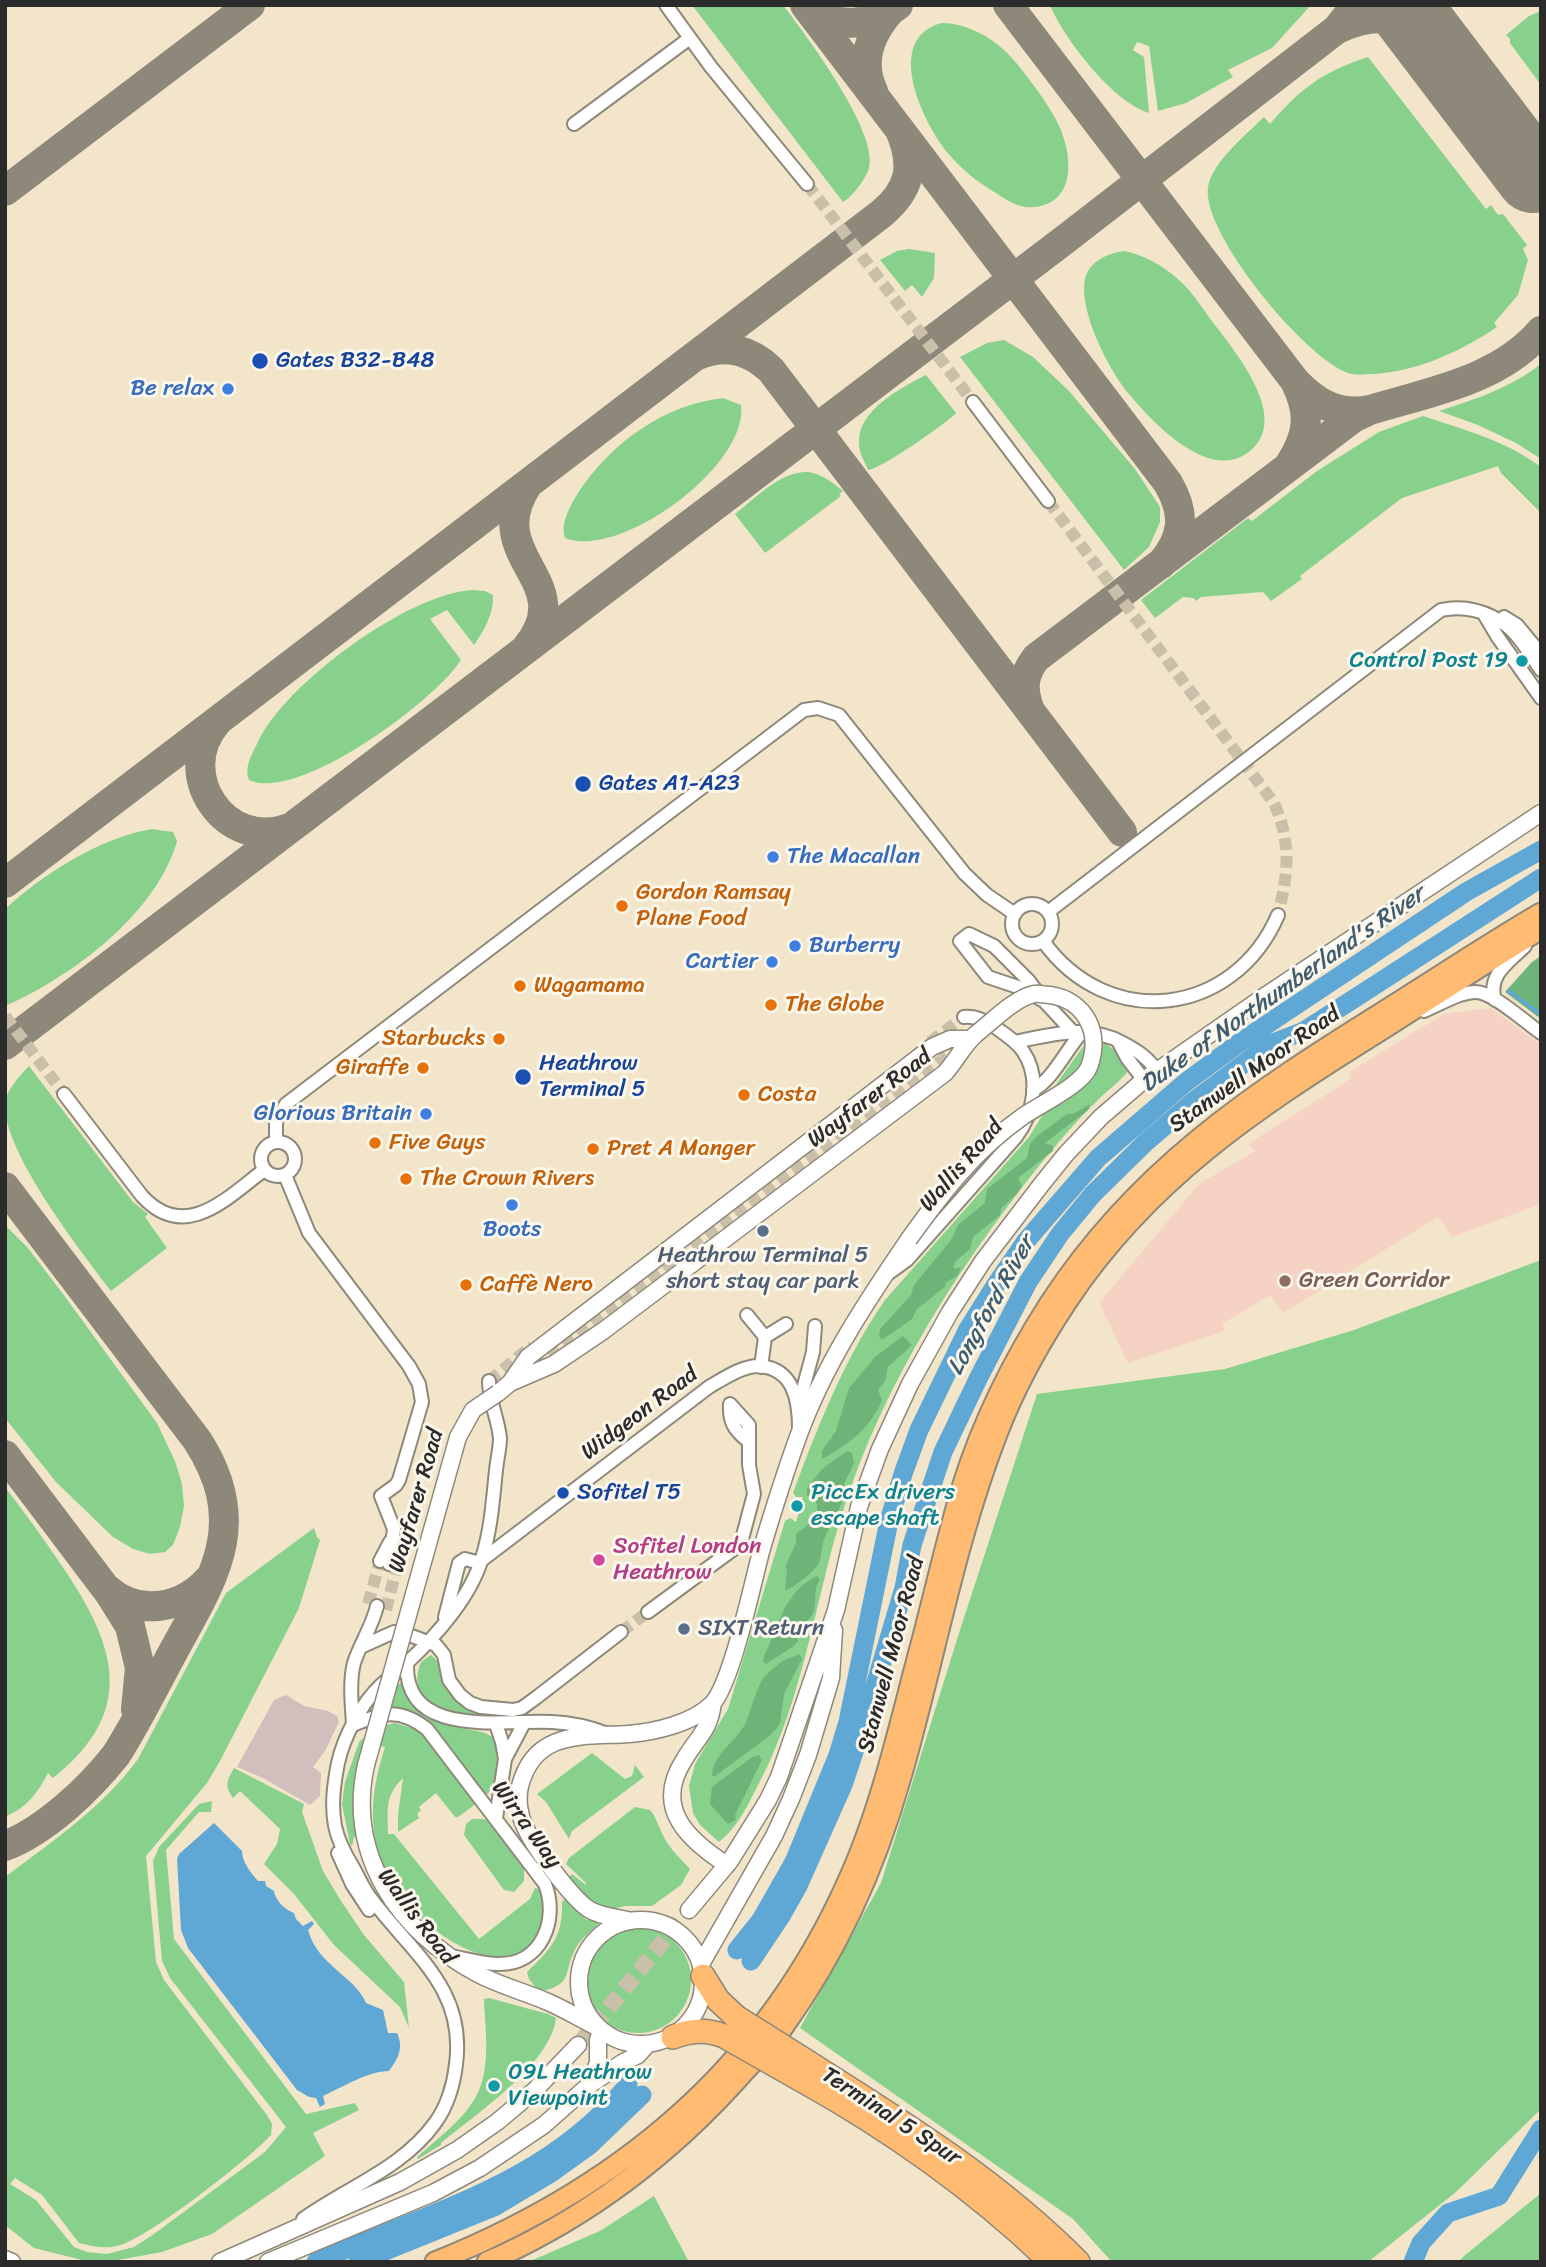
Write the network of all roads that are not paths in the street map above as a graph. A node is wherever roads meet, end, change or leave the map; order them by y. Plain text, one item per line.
1 (666, 5) edge
2 (690, 38) junction
3 (574, 124) dead end
4 (807, 184) tunnel mouth
5 (973, 402) tunnel mouth
6 (1048, 501) tunnel mouth
7 (1527, 653) edge
8 (1541, 670) edge
9 (1541, 685) edge
10 (1541, 698) edge
11 (1541, 813) edge
12 (1048, 912) junction
13 (1541, 913) edge
14 (1015, 914) junction
15 (1278, 915) tunnel mouth
16 (1541, 930) edge
17 (1044, 941) junction
18 (1012, 966) junction
19 (998, 981) junction
20 (1495, 999) junction
21 (1044, 1000) junction
22 (964, 1017) dead end
23 (1394, 1021) junction
24 (1077, 1031) junction
25 (1002, 1032) junction
26 (1541, 1033) edge
27 (974, 1036) junction
28 (1015, 1042) junction
29 (1150, 1075) junction
30 (1033, 1090) junction
31 (64, 1094) tunnel mouth
32 (276, 1142) junction
33 (264, 1170) junction
34 (285, 1175) junction
35 (883, 1277) junction
36 (747, 1315) dead end
37 (786, 1324) dead end
38 (815, 1326) dead end
39 (765, 1337) junction
40 (761, 1367) junction
41 (724, 1378) junction
42 (499, 1388) junction
43 (799, 1404) junction
44 (799, 1435) junction
45 (481, 1562) junction
46 (389, 1563) tunnel mouth
47 (377, 1606) tunnel mouth
48 (835, 1610) junction
49 (648, 1612) tunnel mouth
50 (443, 1625) junction
51 (621, 1632) tunnel mouth
52 (428, 1642) junction
53 (363, 1646) junction
54 (407, 1663) junction
55 (713, 1703) junction
56 (524, 1723) junction
57 (496, 1724) junction
58 (353, 1725) junction
59 (608, 1734) junction
60 (505, 1759) junction
61 (500, 1783) junction
62 (482, 1800) junction
63 (496, 1818) junction
64 (338, 1836) junction
65 (727, 1865) junction
66 (353, 1869) junction
67 (393, 1903) junction
68 (689, 1910) tunnel mouth
69 (631, 1921) junction
70 (451, 1956) junction
71 (702, 1970) junction
72 (448, 1998) junction
73 (730, 2026) junction
74 (599, 2029) junction
75 (673, 2036) junction
76 (578, 2045) tunnel mouth
77 (647, 2045) junction
78 (804, 2071) junction
79 (588, 2086) junction
80 (278, 2238) junction
81 (5, 2259) edge
82 (12, 2262) edge
83 (220, 2262) edge
84 (268, 2262) edge
85 (435, 2262) edge
86 (487, 2262) edge
87 (1051, 2262) edge
88 (1078, 2262) edge

1 - 2 street
2 - 3 street
2 - 4 street
5 - 6 street
7 - 8 street
7 - 9 street
7 - 10 street
7 - 12 street
11 - 29 street
12 - 14 street
12 - 17 street
13 - 85 main road, Stanwell Moor Road
14 - 17 street
14 - 32 street
15 - 17 street
16 - 20 street
16 - 23 main road, Stanwell Moor Road
18 - 19 street
18 - 19 street
18 - 21 street
19 - 21 street
20 - 23 street
20 - 26 street
21 - 24 street
22 - 25 street, Wallis Road
23 - 86 main road, Stanwell Moor Road
24 - 28 street
24 - 29 street
24 - 30 street
25 - 27 street
25 - 28 street, Wallis Road
27 - 35 street, Wayfarer Road, bridge
27 - 42 street, Wayfarer Road
27 - 42 street
28 - 30 street, Wallis Road
29 - 48 street
30 - 35 street, Wallis Road
31 - 33 street
32 - 33 street
32 - 34 street
33 - 34 street
34 - 46 street
35 - 44 street, Wayfarer Road
36 - 39 street
37 - 39 street
38 - 43 street
39 - 40 street
40 - 41 street, Widgeon Road
40 - 43 street
41 - 45 street, Widgeon Road
41 - 49 street
42 - 45 street, Wallis Road
42 - 67 street, Wayfarer Road, bridge
43 - 44 street
44 - 55 street, Wayfarer Road
45 - 50 street, Wallis Road
45 - 50 street
47 - 53 street
48 - 65 street
48 - 71 street
50 - 52 street, Wallis Road
51 - 52 street
52 - 53 street
52 - 54 street, Wallis Road
53 - 58 street
54 - 57 street
54 - 58 street, Wallis Road
55 - 59 street
55 - 65 street, Wayfarer Road
56 - 57 street
56 - 59 street
56 - 60 street
57 - 60 street
58 - 62 street, Wirra Way
58 - 64 street, Wallis Road
59 - 69 street
60 - 61 street
61 - 62 street
61 - 63 street
62 - 63 street, Wirra Way
63 - 70 street, Wirra Way
64 - 66 street, Wallis Road
64 - 72 street
65 - 68 street
66 - 67 street, Wayfarer Road
66 - 72 street, Wallis Road
67 - 70 street, Wayfarer Road
69 - 71 street
69 - 74 street
70 - 74 street, Wayfarer Road
71 - 73 highway, Terminal 5 Spur
71 - 75 street
72 - 80 street, Wallis Road
73 - 75 highway, Terminal 5 Spur
73 - 78 highway, Terminal 5 Spur, bridge
74 - 77 street
74 - 79 street
75 - 77 street
76 - 80 street
77 - 79 street
78 - 87 highway, Terminal 5 Spur
78 - 88 highway, Terminal 5 Spur
79 - 84 street
80 - 83 street
81 - 82 street

